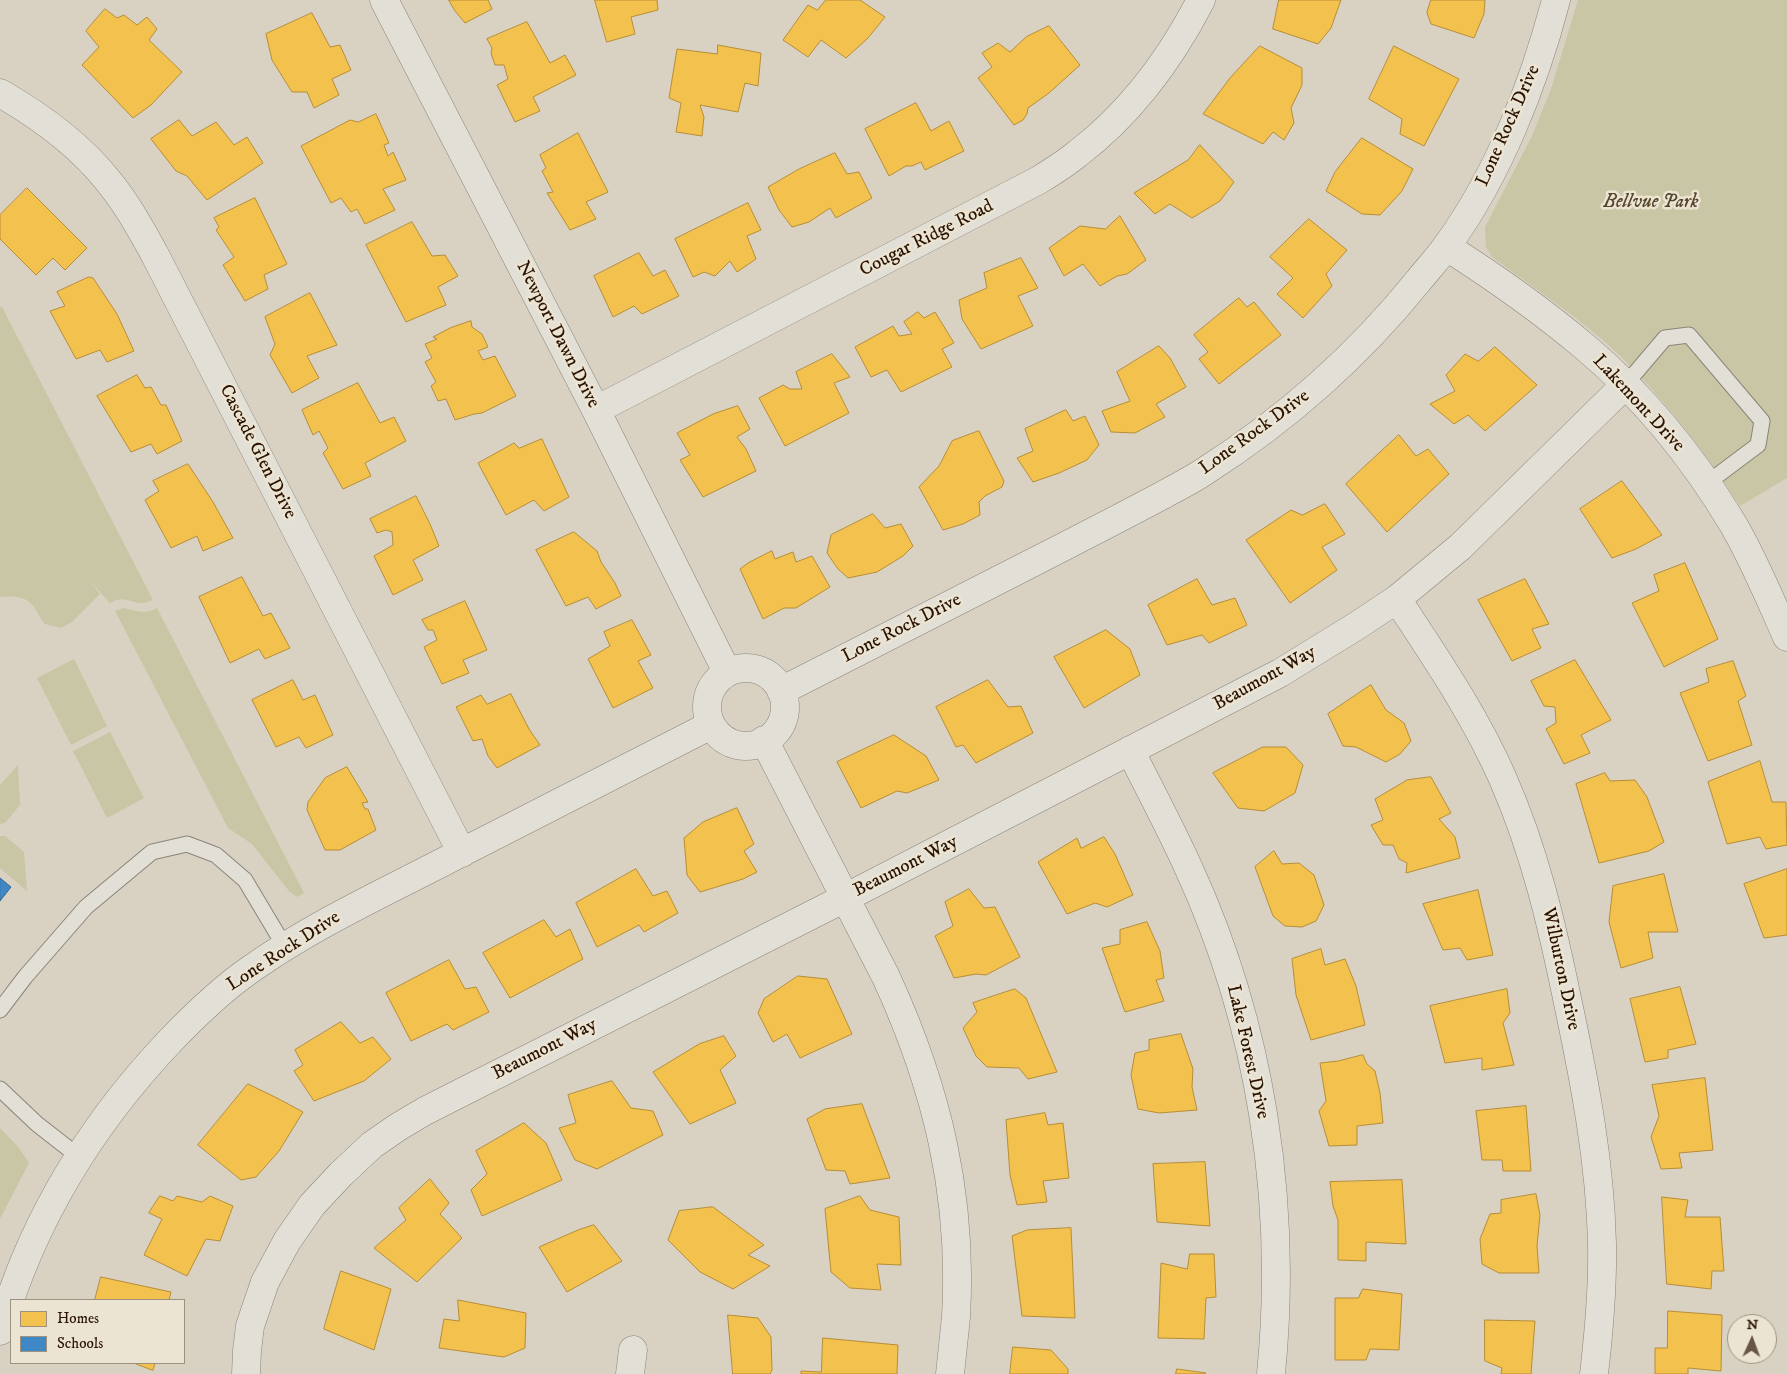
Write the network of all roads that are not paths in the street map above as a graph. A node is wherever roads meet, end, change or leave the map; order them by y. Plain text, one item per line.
1 (384, 0) edge
2 (1201, 0) edge
3 (1556, 0) edge
4 (0, 93) edge
5 (1447, 246) junction
6 (1625, 384) junction
7 (596, 410) junction
8 (1706, 484) junction
9 (1396, 599) junction
10 (1787, 637) edge
11 (727, 672) junction
12 (781, 691) junction
13 (711, 725) junction
14 (764, 740) junction
15 (1130, 750) junction
16 (462, 852) junction
17 (845, 898) junction
18 (285, 947) junction
19 (0, 1010) edge
20 (0, 1089) edge
21 (78, 1156) junction
22 (11, 1299) edge
23 (10, 1301) edge
24 (0, 1331) edge
25 (246, 1374) edge
26 (950, 1374) edge
27 (1271, 1374) edge
28 (1594, 1374) edge

1 - 7 street, Newport Dawn Drive
2 - 7 street, Cougar Ridge Road
3 - 5 street, Lone Rock Drive
4 - 16 street, Cascade Glen Drive
5 - 6 street, Lakemont Drive
5 - 12 street, Lone Rock Drive
6 - 8 street, Lakemont Drive
6 - 8 lane
6 - 9 street, Beaumont Way
7 - 11 street, Newport Dawn Drive
8 - 10 street, Lakemont Drive
9 - 15 street, Beaumont Way
9 - 28 street, Wilburton Drive
11 - 12 street
11 - 13 street
12 - 14 street
13 - 14 street
13 - 16 street, Lone Rock Drive
14 - 17 street
15 - 17 street, Beaumont Way
15 - 27 street, Lake Forest Drive
16 - 18 street, Lone Rock Drive
17 - 25 street, Beaumont Way
17 - 26 street
18 - 19 lane
18 - 21 street, Lone Rock Drive
20 - 21 lane
21 - 22 street, Lone Rock Drive
23 - 24 street, Lone Rock Drive

